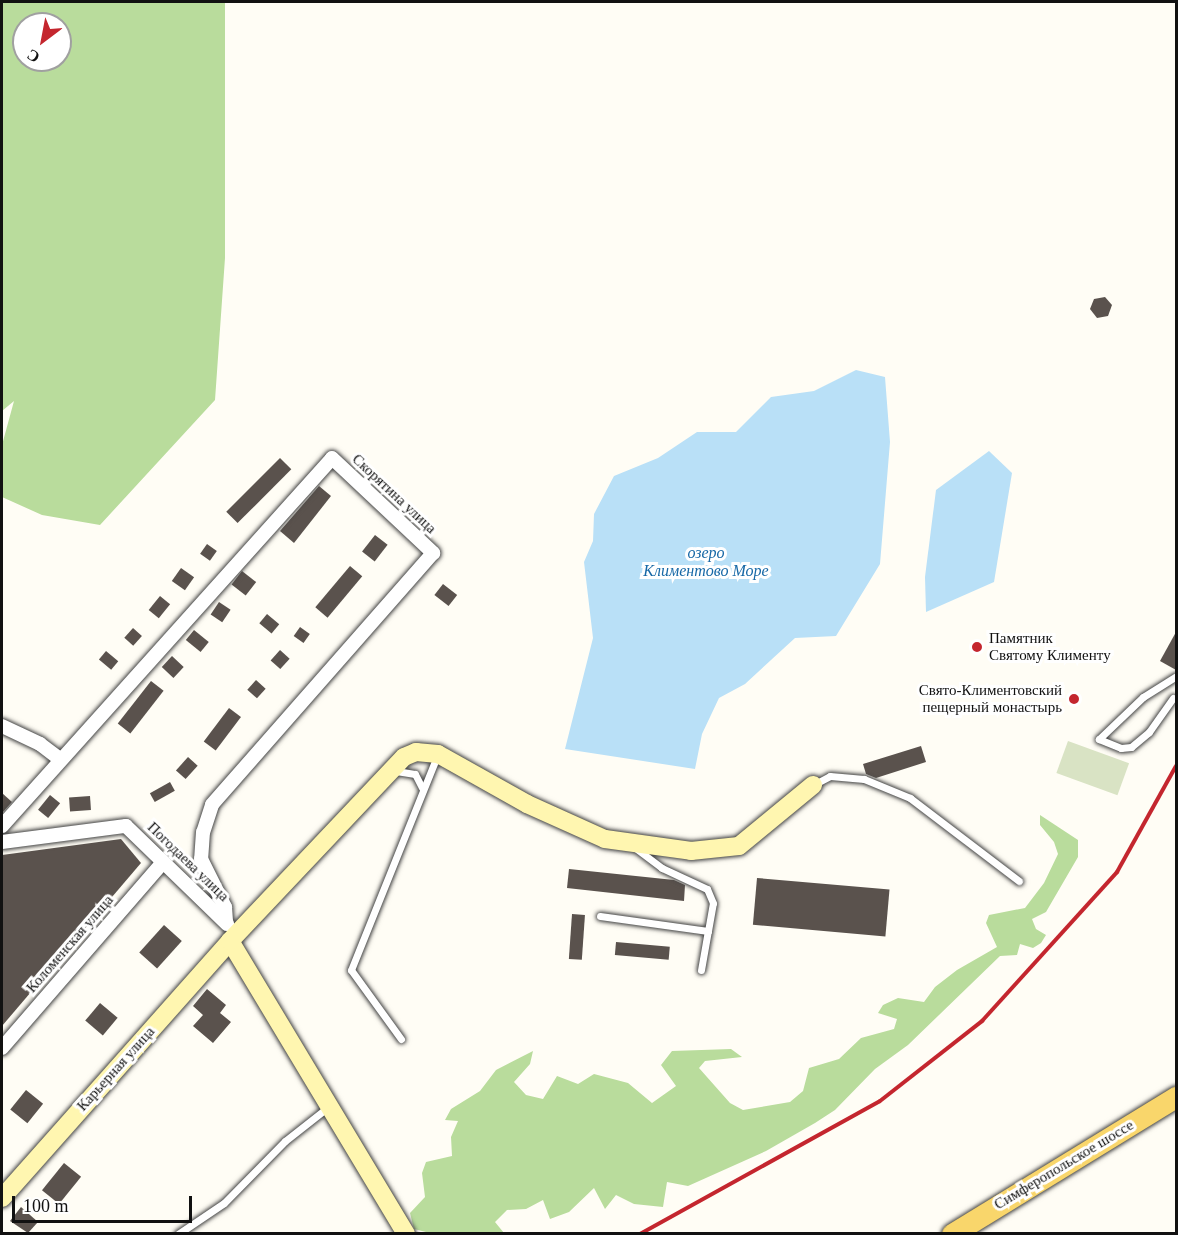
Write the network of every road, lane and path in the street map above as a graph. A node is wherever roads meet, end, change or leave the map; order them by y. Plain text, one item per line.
1 (1176, 676) edge
2 (1173, 698) dead end
3 (2, 726) edge
4 (438, 754) junction
5 (60, 759) junction
6 (387, 774) junction
7 (813, 785) joint
8 (422, 788) junction
9 (2, 826) edge
10 (2, 842) edge
11 (630, 843) junction
12 (163, 862) junction
13 (1019, 881) dead end
14 (600, 916) dead end
15 (226, 922) junction
16 (708, 931) junction
17 (230, 941) junction
18 (701, 970) dead end
19 (401, 1039) dead end
20 (2, 1048) edge
21 (1176, 1096) edge
22 (328, 1107) junction
23 (2, 1198) edge
24 (178, 1233) edge
25 (406, 1233) edge
26 (952, 1233) edge

1 - 2 lane
3 - 5 street
4 - 6 street, Карьерная улица
4 - 8 lane
4 - 11 street
5 - 9 street, Скорятина улица
5 - 15 street, Скорятина улица
6 - 8 lane
6 - 17 street, Карьерная улица
7 - 11 street
7 - 13 lane
8 - 19 lane
10 - 12 street, Погодаева улица
11 - 16 lane
12 - 15 street, Погодаева улица
12 - 20 street, Коломенская улица
14 - 16 lane
15 - 17 street, Погодаева улица
16 - 18 lane
17 - 22 street
17 - 23 street, Карьерная улица
21 - 26 main road, Симферопольское шоссе
22 - 24 lane
22 - 25 street

